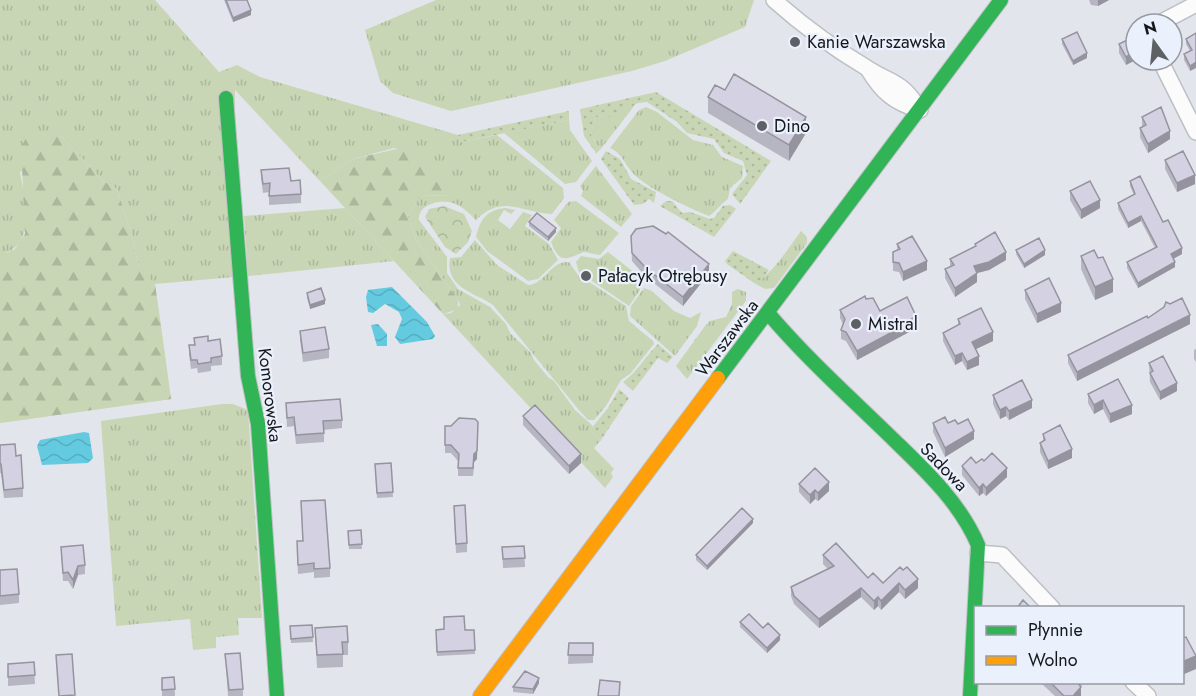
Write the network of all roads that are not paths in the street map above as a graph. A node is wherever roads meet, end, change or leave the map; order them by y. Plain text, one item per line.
1 (774, 0) edge
2 (1001, 0) edge
3 (1196, 4) edge
4 (1181, 12) edge
5 (1166, 72) edge
6 (226, 99) dead end
7 (920, 110) junction
8 (1196, 132) edge
9 (768, 313) junction
10 (978, 553) junction
11 (975, 606) edge
12 (1050, 606) edge
13 (974, 624) edge
14 (1135, 684) edge
15 (277, 696) edge
16 (480, 696) edge
17 (970, 696) edge
18 (1148, 696) edge

1 - 7 street
2 - 7 street, Warszawska
3 - 4 street
5 - 8 street
6 - 15 street, Komorowska
7 - 9 street, Warszawska
9 - 10 street, Sadowa
9 - 16 street, Warszawska
10 - 11 street, Sadowa
10 - 12 street
13 - 17 street, Sadowa
14 - 18 street

